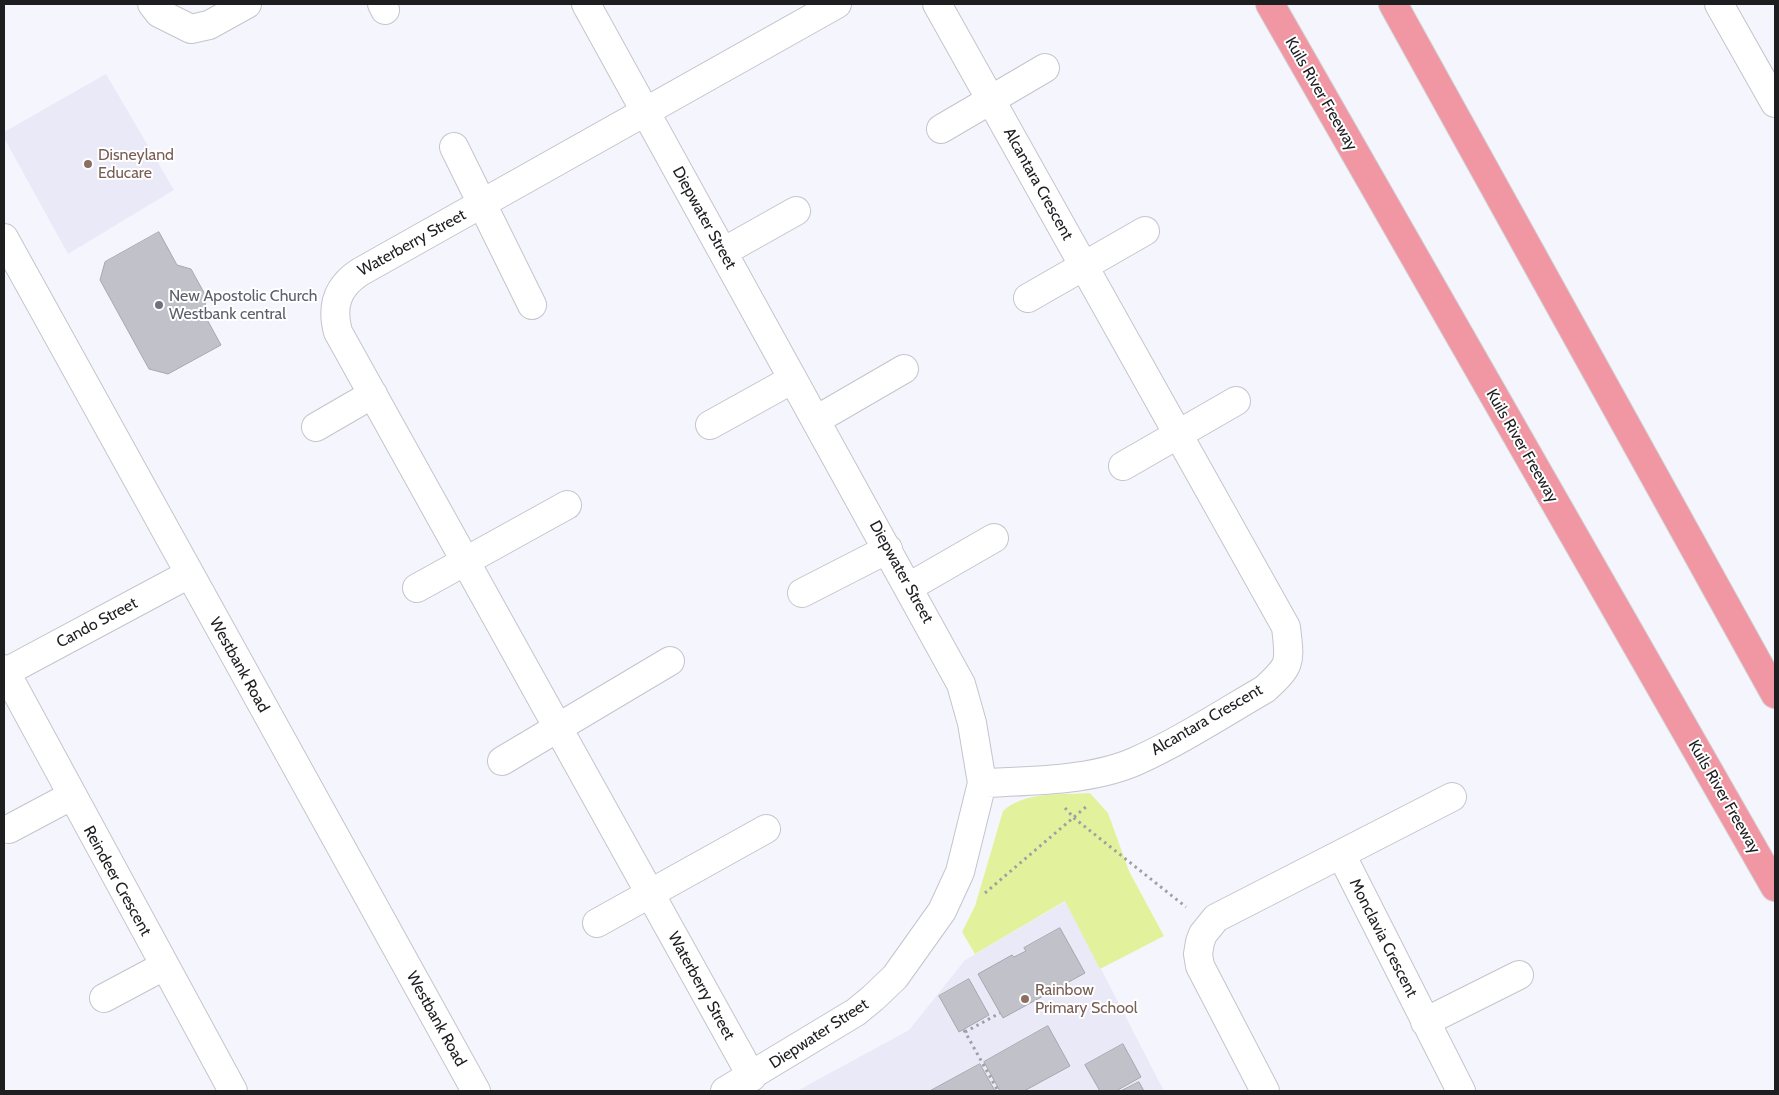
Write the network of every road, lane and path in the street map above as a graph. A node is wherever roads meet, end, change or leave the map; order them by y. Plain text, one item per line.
1 (152, 4) edge
2 (247, 4) edge
3 (586, 4) edge
4 (837, 4) edge
5 (936, 4) edge
6 (1270, 4) edge
7 (1392, 4) edge
8 (1719, 4) edge
9 (797, 13) edge
10 (1045, 68) dead end
11 (991, 101) junction
12 (1775, 103) edge
13 (645, 112) junction
14 (941, 129) dead end
15 (454, 147) dead end
16 (483, 204) junction
17 (796, 211) dead end
18 (1145, 231) dead end
19 (4, 238) edge
20 (723, 252) junction
21 (1084, 267) junction
22 (1028, 298) dead end
23 (532, 305) dead end
24 (904, 369) dead end
25 (793, 379) junction
26 (373, 394) junction
27 (1236, 401) dead end
28 (816, 420) junction
29 (710, 425) dead end
30 (316, 427) dead end
31 (1178, 434) junction
32 (1123, 466) dead end
33 (567, 505) dead end
34 (994, 538) dead end
35 (888, 549) junction
36 (465, 561) junction
37 (189, 574) junction
38 (909, 587) junction
39 (417, 588) dead end
40 (802, 593) dead end
41 (670, 661) dead end
42 (5, 670) edge
43 (1775, 694) edge
44 (558, 727) junction
45 (502, 761) dead end
46 (1103, 771) junction
47 (1043, 781) junction
48 (982, 783) junction
49 (71, 796) junction
50 (1452, 797) dead end
51 (1074, 818) junction
52 (766, 829) dead end
53 (9, 830) dead end
54 (1341, 854) junction
55 (1775, 887) edge
56 (650, 895) junction
57 (942, 911) junction
58 (598, 924) dead end
59 (1209, 926) junction
60 (164, 966) junction
61 (1519, 975) dead end
62 (104, 998) dead end
63 (1000, 1013) dead end
64 (1425, 1022) junction
65 (752, 1077) junction
66 (232, 1091) edge
67 (476, 1091) edge
68 (725, 1091) edge
69 (998, 1091) edge
70 (1264, 1091) edge
71 (1461, 1091) edge

1 - 2 street
3 - 13 street, Diepwater Street
4 - 9 street
5 - 11 street, Alcantara Crescent
6 - 55 highway, Kuils River Freeway
7 - 43 highway
8 - 12 street
9 - 13 street
10 - 11 street
11 - 14 street
11 - 21 street, Alcantara Crescent
13 - 16 street, Waterberry Street
13 - 20 street, Diepwater Street
15 - 16 street, Waterberry Street
16 - 23 street, Waterberry Street
16 - 26 street, Waterberry Street
17 - 20 street
18 - 21 street
19 - 37 street, Westbank Road
20 - 25 street, Diepwater Street
21 - 22 street
21 - 31 street, Alcantara Crescent
24 - 28 street
25 - 28 street, Diepwater Street
25 - 29 street
26 - 30 street
26 - 36 street, Waterberry Street
27 - 31 street
28 - 35 street, Diepwater Street
31 - 32 street
31 - 46 street, Alcantara Crescent
33 - 36 street
34 - 38 street
35 - 38 street, Diepwater Street
35 - 40 street
36 - 39 street
36 - 44 street, Waterberry Street
37 - 42 street, Cando Street
37 - 67 street, Westbank Road
38 - 48 street, Diepwater Street
41 - 44 street
42 - 49 street, Reindeer Crescent
44 - 45 street
44 - 56 street, Waterberry Street
46 - 47 street, Alcantara Crescent
46 - 51 path
47 - 48 street, Alcantara Crescent
47 - 51 path
48 - 57 street, Diepwater Street
49 - 53 street
49 - 60 street, Reindeer Crescent
50 - 54 street
51 - 57 path
51 - 59 path
52 - 56 street
54 - 59 street
54 - 64 street, Monclavia Crescent
56 - 58 street
56 - 65 street, Waterberry Street
57 - 65 street, Diepwater Street
59 - 70 street
60 - 62 street
60 - 66 street, Reindeer Crescent
61 - 64 street
63 - 69 path
64 - 71 street, Monclavia Crescent
65 - 68 street, Diepwater Street

